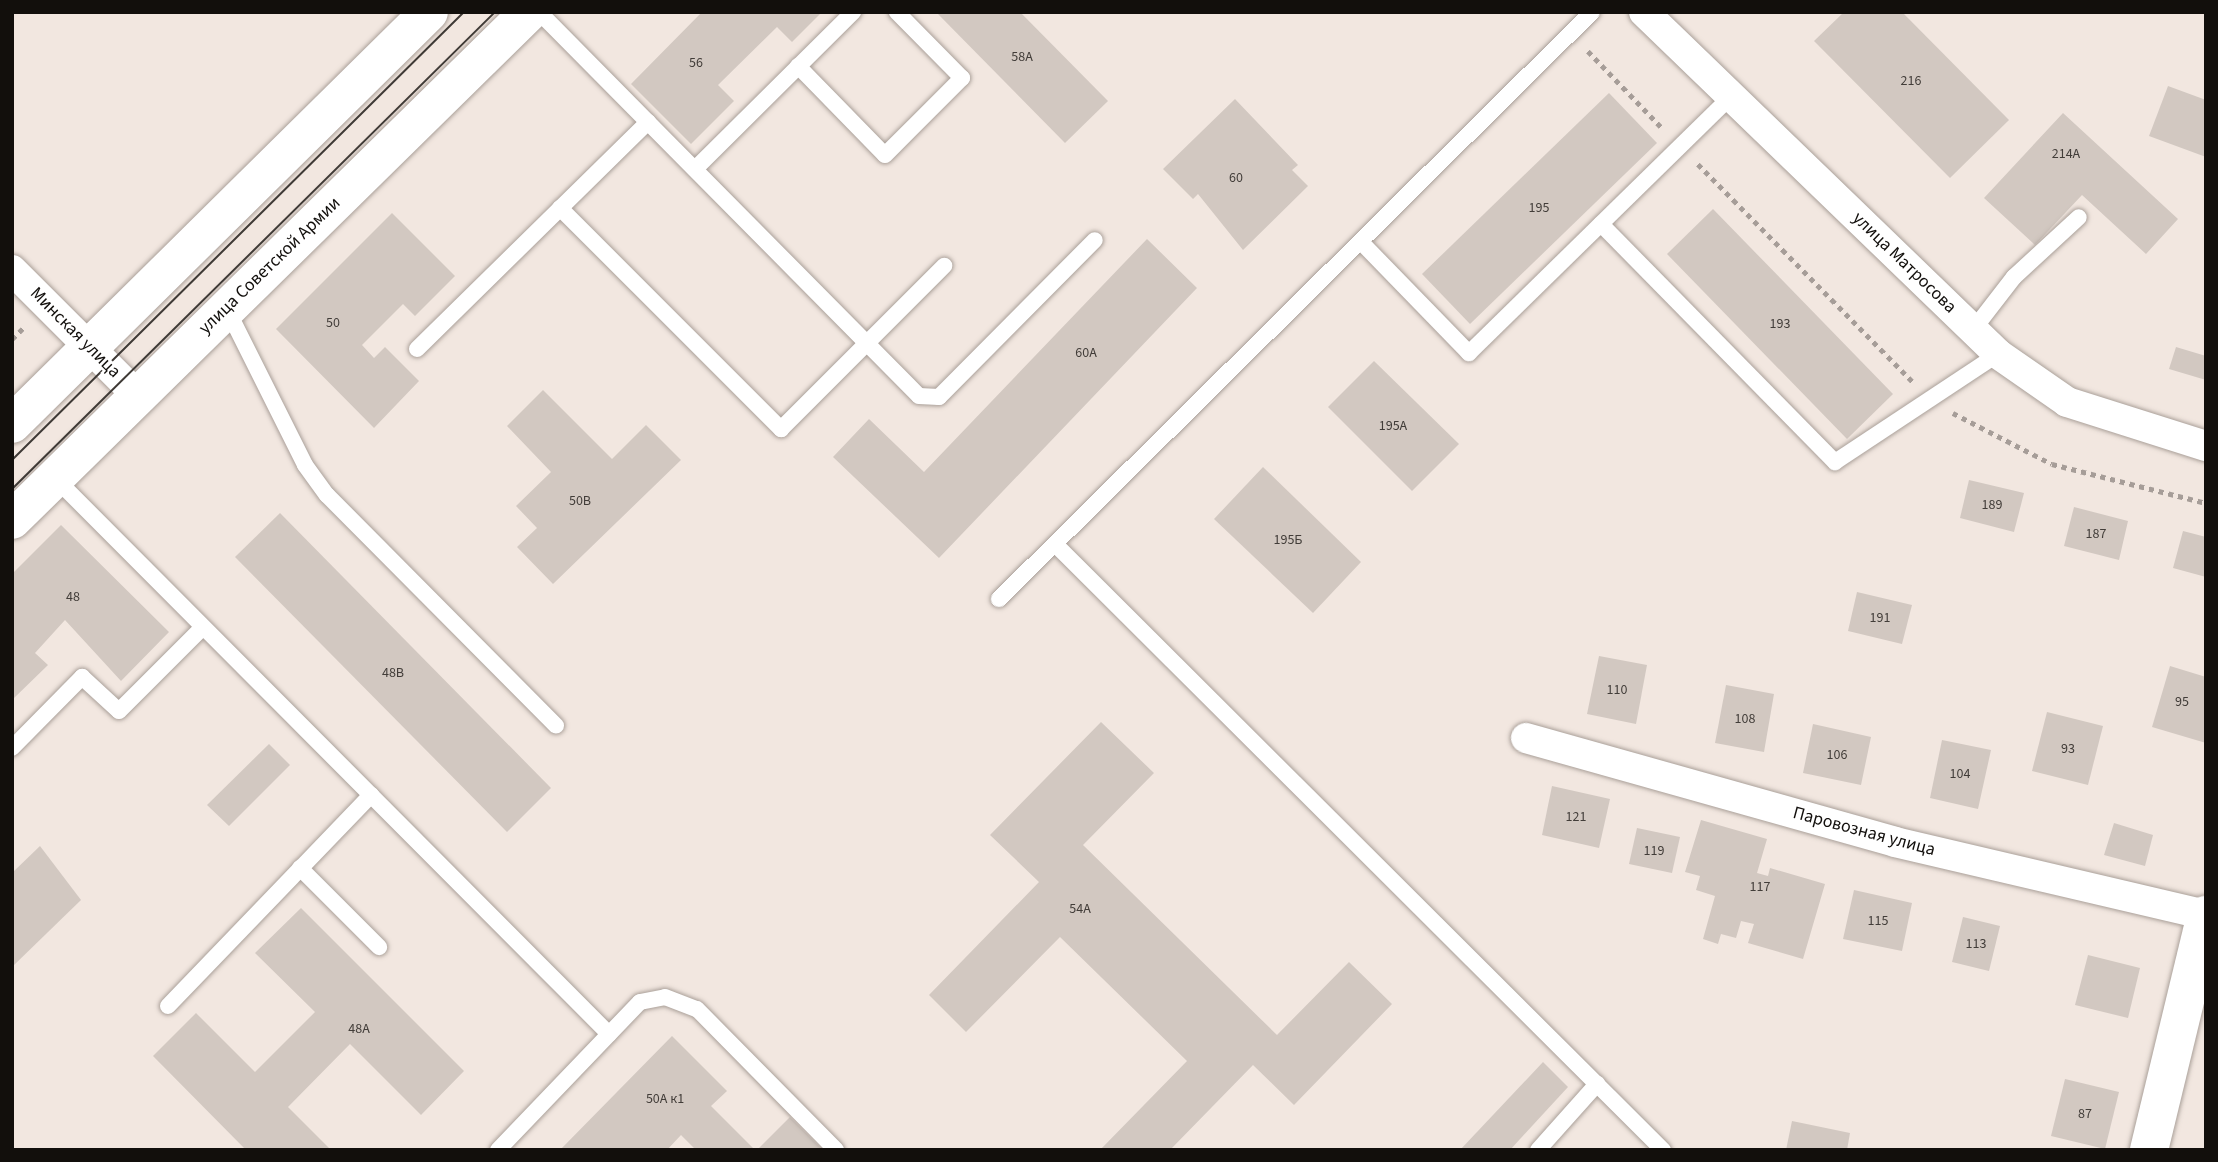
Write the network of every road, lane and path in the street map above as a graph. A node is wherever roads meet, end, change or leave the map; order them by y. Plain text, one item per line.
1 (429, 12) edge
2 (529, 12) edge
3 (539, 12) edge
4 (853, 12) edge
5 (897, 12) edge
6 (1592, 12) edge
7 (1644, 12) edge
8 (1571, 33) junction
9 (799, 66) junction
10 (1731, 96) junction
11 (648, 122) junction
12 (1680, 146) junction
13 (695, 169) junction
14 (561, 208) junction
15 (2079, 217) dead end
16 (1601, 224) junction
17 (1095, 240) dead end
18 (1361, 242) junction
19 (944, 266) dead end
20 (12, 270) edge
21 (47, 304) junction
22 (227, 309) junction
23 (1973, 330) junction
24 (12, 339) edge
25 (867, 343) junction
26 (90, 346) junction
27 (417, 349) dead end
28 (1998, 354) junction
29 (138, 396) junction
30 (1930, 400) junction
31 (12, 424) edge
32 (2206, 446) edge
33 (55, 478) junction
34 (2206, 503) edge
35 (12, 520) edge
36 (1057, 546) junction
37 (999, 599) dead end
38 (201, 629) junction
39 (556, 726) dead end
40 (1526, 738) dead end
41 (15, 739) edge
42 (371, 795) junction
43 (300, 868) junction
44 (2206, 915) edge
45 (379, 947) dead end
46 (168, 1006) dead end
47 (609, 1034) junction
48 (1597, 1084) junction
49 (498, 1150) edge
50 (835, 1150) edge
51 (1538, 1150) edge
52 (1663, 1150) edge
53 (2149, 1150) edge

1 - 26 main road
2 - 22 main road, улица Советской Армии
3 - 11 lane
4 - 9 lane
5 - 9 lane
6 - 8 lane
7 - 10 street, улица Матросова
8 - 12 path
8 - 18 lane
9 - 13 lane
10 - 12 lane
10 - 23 street, улица Матросова
11 - 13 lane
11 - 14 lane
12 - 16 lane
12 - 30 path
13 - 25 lane
14 - 25 lane
14 - 27 lane
15 - 23 lane
16 - 18 lane
16 - 30 lane
17 - 25 lane
18 - 36 lane
19 - 25 lane
20 - 21 street, Минская улица
21 - 24 path
21 - 26 street, Минская улица
22 - 29 main road, улица Советской Армии
22 - 39 lane
23 - 28 street, улица Матросова
26 - 29 street, Минская улица
26 - 31 main road
28 - 30 lane
28 - 32 street, улица Матросова
29 - 33 main road, улица Советской Армии
30 - 34 path
33 - 35 main road, улица Советской Армии
33 - 38 lane
36 - 37 lane
36 - 48 lane
38 - 41 lane
38 - 42 lane
40 - 44 street, Паровозная улица
42 - 43 lane
42 - 47 lane
43 - 45 lane
43 - 46 lane
44 - 53 main road
47 - 49 lane
47 - 50 lane
48 - 51 lane
48 - 52 lane

